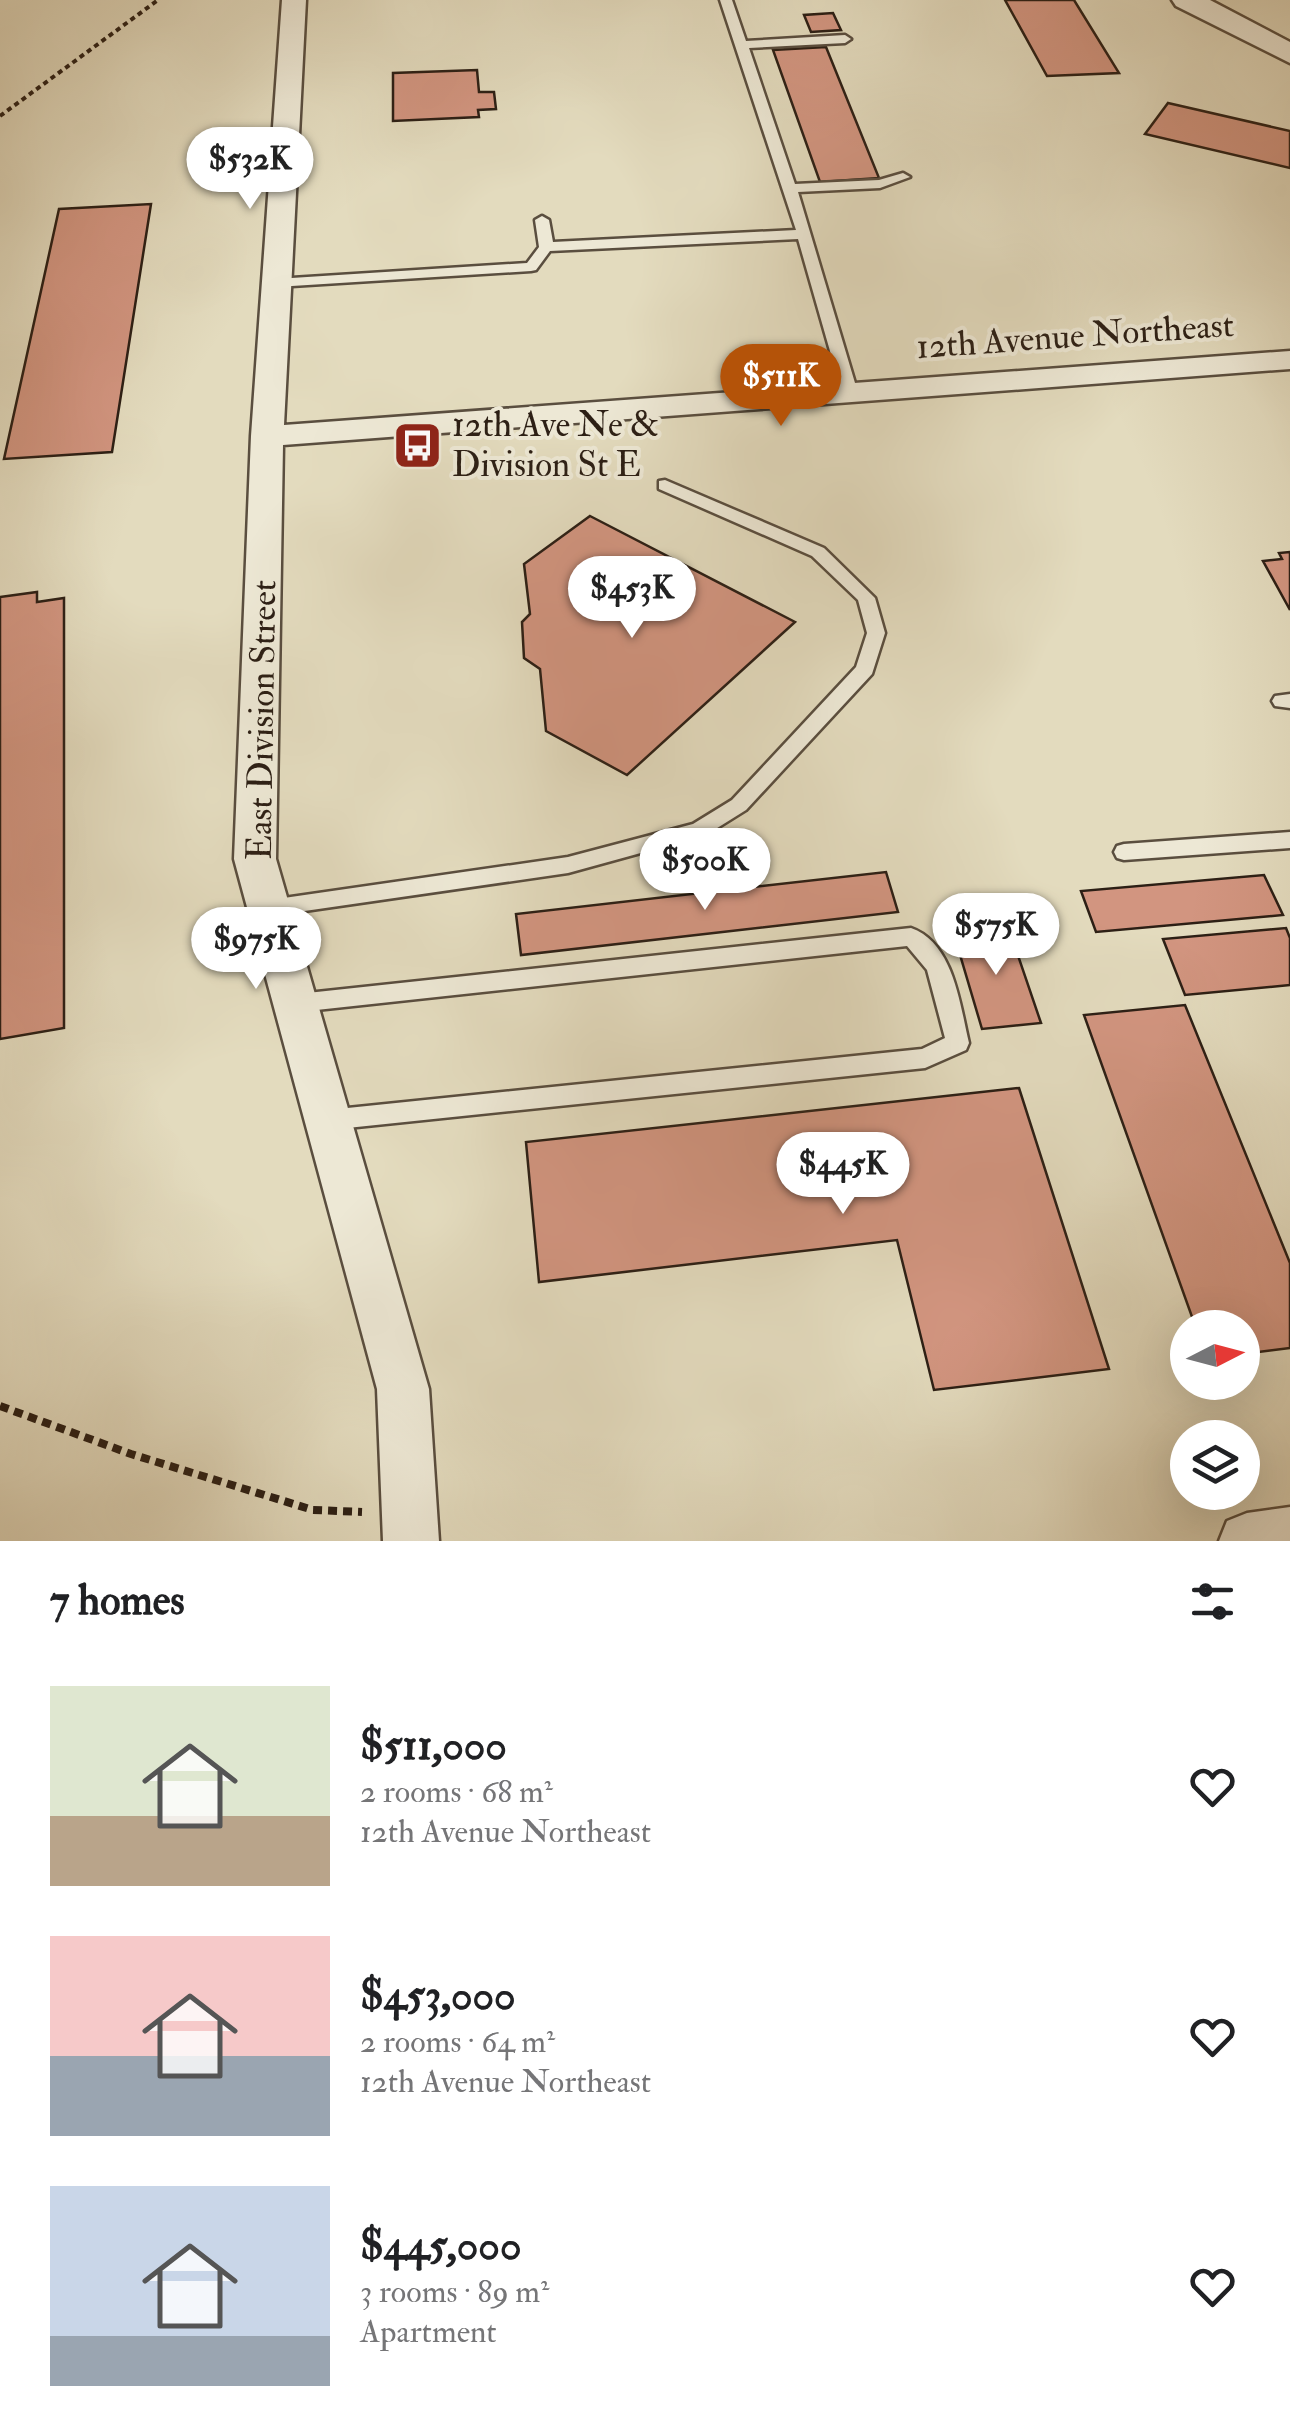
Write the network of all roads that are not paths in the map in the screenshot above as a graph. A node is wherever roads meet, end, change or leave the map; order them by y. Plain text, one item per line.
1 (294, 0) edge
2 (726, 0) edge
3 (1187, 0) edge
4 (846, 39) dead end
5 (743, 45) junction
6 (1290, 54) edge
7 (903, 177) dead end
8 (790, 188) junction
9 (542, 220) dead end
10 (804, 234) junction
11 (546, 247) junction
12 (276, 283) junction
13 (1290, 360) edge
14 (850, 393) junction
15 (267, 436) junction
16 (665, 485) dead end
17 (1290, 840) edge
18 (1124, 852) dead end
19 (270, 908) junction
20 (298, 1003) junction
21 (328, 1120) junction
22 (412, 1528) edge
23 (1290, 1534) edge
24 (1247, 1541) edge

1 - 12 street, East Division Street
2 - 5 lane
3 - 6 street
4 - 5 lane
5 - 8 lane
7 - 8 lane
8 - 10 lane
9 - 11 lane
10 - 11 lane
10 - 14 lane
11 - 12 lane
12 - 15 street, East Division Street
13 - 14 street, 12th Avenue Northeast
14 - 15 street, 12th Avenue Northeast
15 - 19 street, East Division Street
16 - 19 lane
17 - 18 lane
19 - 20 street, East Division Street
20 - 21 street, East Division Street
20 - 21 lane
21 - 22 street, East Division Street
23 - 24 street

